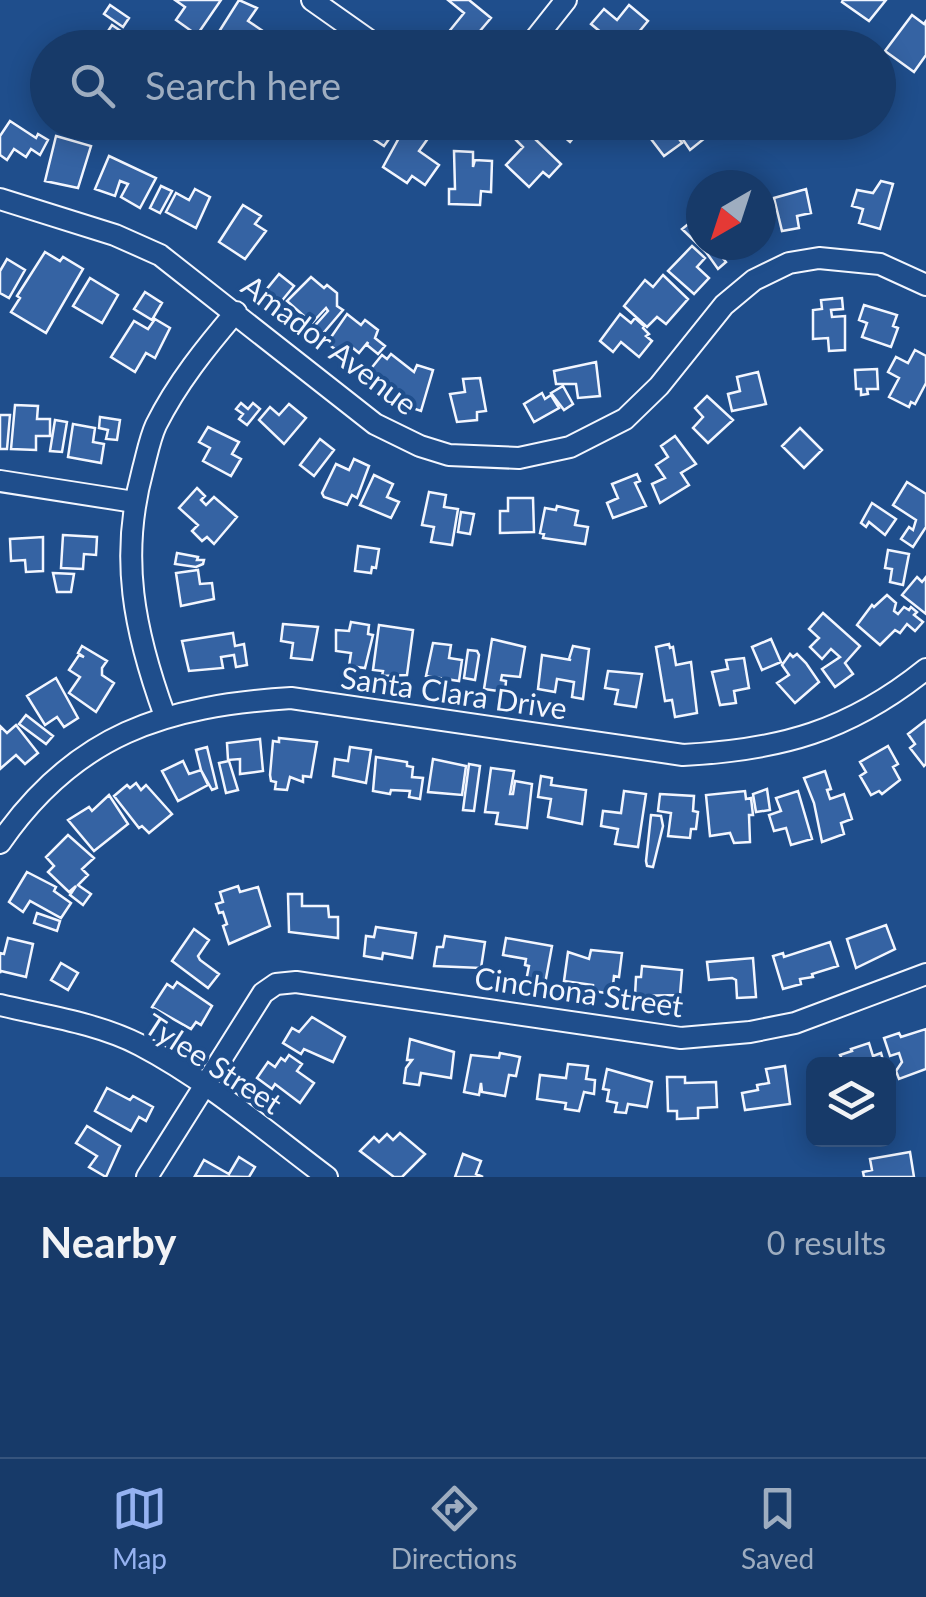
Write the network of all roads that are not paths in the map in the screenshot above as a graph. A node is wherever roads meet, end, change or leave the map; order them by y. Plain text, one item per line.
1 (312, 0) edge
2 (566, 0) edge
3 (354, 30) edge
4 (542, 30) edge
5 (0, 199) edge
6 (926, 285) edge
7 (236, 312) junction
8 (0, 481) edge
9 (134, 502) junction
10 (926, 669) edge
11 (165, 716) junction
12 (0, 843) edge
13 (926, 974) edge
14 (0, 1004) edge
15 (205, 1086) junction
16 (148, 1177) edge
17 (327, 1177) edge

1 - 3 street
2 - 4 street
5 - 7 street, Amador Avenue
6 - 7 street, Amador Avenue
7 - 9 street
8 - 9 street
9 - 11 street
10 - 11 street, Santa Clara Drive
11 - 12 street, Santa Clara Drive
13 - 15 street, Cinchona Street
14 - 15 street, Tylee Street
15 - 16 street
15 - 17 street, Tylee Street

